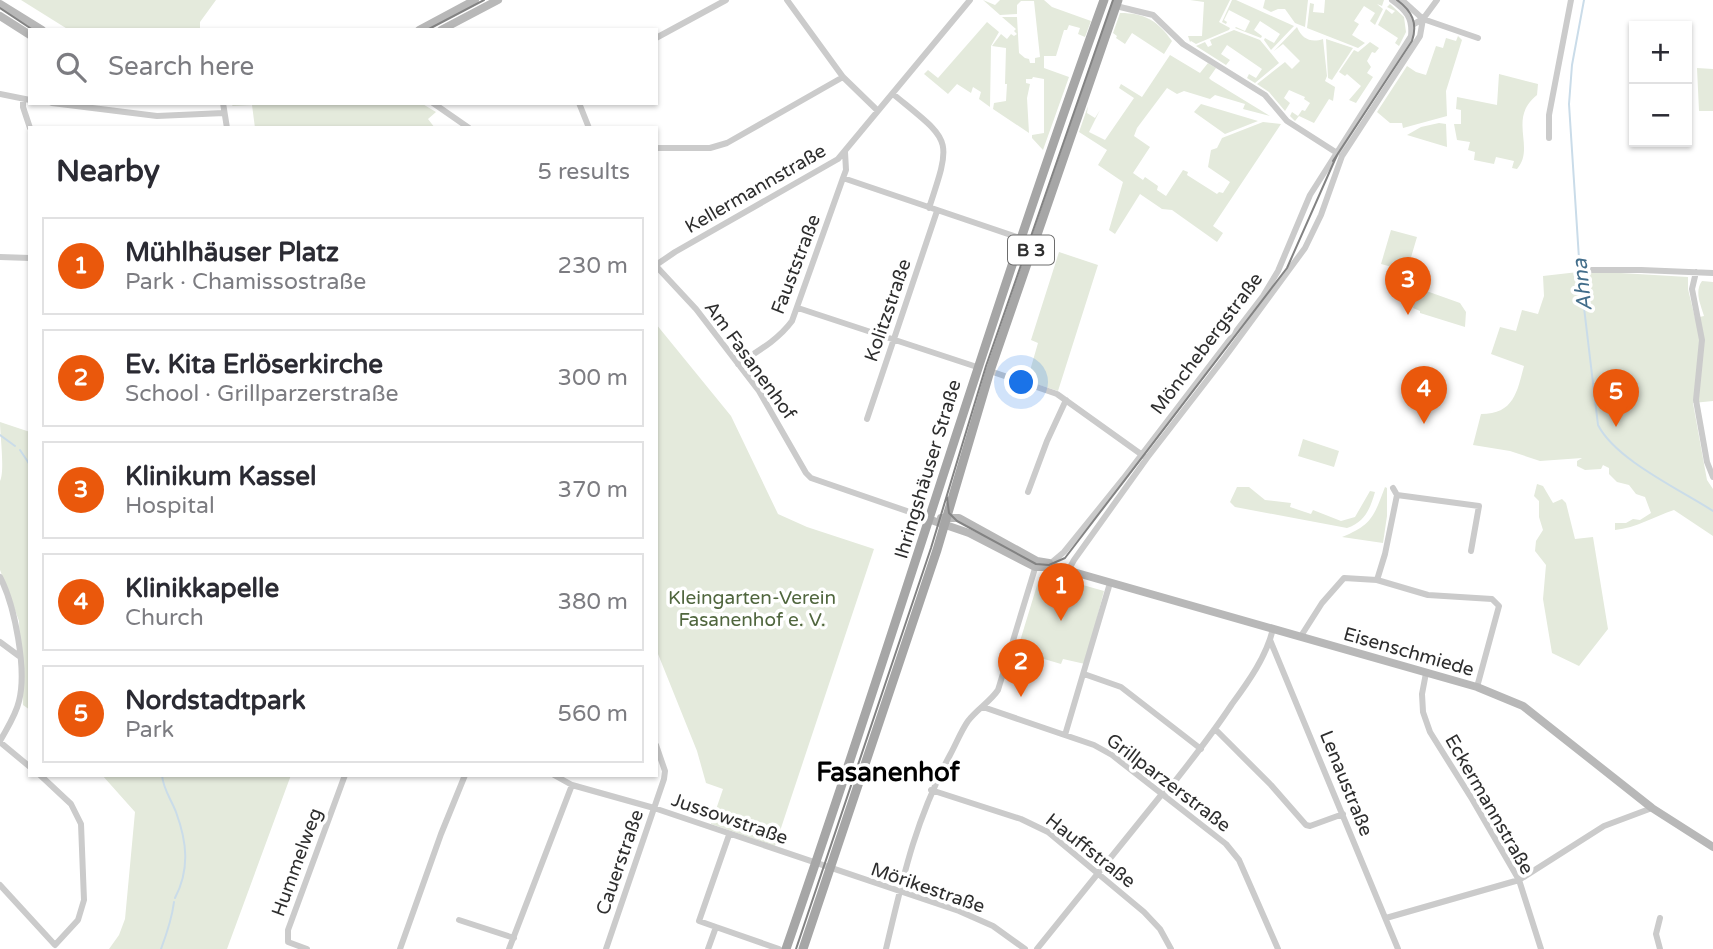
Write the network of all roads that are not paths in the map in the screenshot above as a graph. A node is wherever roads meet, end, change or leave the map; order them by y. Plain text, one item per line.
1 (475, 0) edge
2 (498, 0) edge
3 (726, 0) edge
4 (787, 0) edge
5 (970, 0) edge
6 (1104, 0) edge
7 (1392, 0) edge
8 (1402, 0) edge
9 (1571, 0) edge
10 (1436, 2) edge
11 (1117, 3) edge
12 (0, 4) edge
13 (0, 16) edge
14 (1423, 19) junction
15 (1412, 25) junction
16 (38, 28) edge
17 (423, 28) edge
18 (445, 28) edge
19 (28, 34) edge
20 (658, 37) edge
21 (1478, 38) dead end
22 (843, 77) junction
23 (0, 94) edge
24 (893, 94) junction
25 (27, 99) edge
26 (68, 105) edge
27 (223, 105) edge
28 (436, 105) edge
29 (580, 105) edge
30 (877, 111) junction
31 (224, 113) junction
32 (29, 126) edge
33 (227, 126) edge
34 (466, 126) edge
35 (588, 126) edge
36 (1549, 138) dead end
37 (658, 148) edge
38 (845, 152) junction
39 (1339, 154) junction
40 (843, 178) junction
41 (933, 209) junction
42 (1020, 238) junction
43 (0, 257) edge
44 (28, 258) edge
45 (658, 265) edge
46 (658, 268) edge
47 (1587, 270) dead end
48 (1696, 272) junction
49 (1713, 273) edge
50 (798, 308) junction
51 (893, 340) junction
52 (738, 364) junction
53 (977, 367) junction
54 (990, 371) junction
55 (1066, 400) junction
56 (867, 419) dead end
57 (1144, 456) junction
58 (1713, 477) edge
59 (1028, 492) dead end
60 (950, 503) junction
61 (958, 518) junction
62 (931, 520) junction
63 (946, 521) junction
64 (1471, 551) dead end
65 (1036, 564) junction
66 (1054, 565) junction
67 (1068, 572) junction
68 (0, 577) edge
69 (1377, 580) junction
70 (1110, 583) junction
71 (1273, 629) junction
72 (1301, 636) junction
73 (1270, 640) junction
74 (0, 642) edge
75 (19, 656) junction
76 (1426, 673) junction
77 (1084, 674) junction
78 (1477, 687) junction
79 (983, 707) junction
80 (1216, 729) junction
81 (1065, 735) junction
82 (0, 741) edge
83 (1201, 749) junction
84 (658, 751) edge
85 (28, 765) edge
86 (42, 777) edge
87 (344, 777) edge
88 (464, 777) edge
89 (558, 777) edge
90 (572, 785) junction
91 (932, 790) junction
92 (1163, 794) junction
93 (654, 808) junction
94 (1652, 808) junction
95 (1343, 814) junction
96 (729, 835) junction
97 (1713, 846) edge
98 (816, 865) junction
99 (828, 869) junction
100 (1098, 873) junction
101 (1518, 880) junction
102 (0, 885) edge
103 (899, 892) junction
104 (1386, 918) junction
105 (1660, 918) dead end
106 (459, 920) dead end
107 (716, 927) junction
108 (513, 938) junction
109 (307, 949) edge
110 (400, 949) edge
111 (509, 949) edge
112 (606, 949) edge
113 (708, 949) edge
114 (779, 949) edge
115 (786, 949) edge
116 (803, 949) edge
117 (886, 949) edge
118 (1025, 949) edge
119 (1037, 949) edge
120 (1171, 949) edge
121 (1278, 949) edge
122 (1398, 949) edge
123 (1541, 949) edge
124 (1660, 949) edge

1 - 17 street
2 - 18 street
3 - 20 street
4 - 22 street
5 - 24 street, Kellermannstraße
6 - 42 main road, Ihringshäuser Straße / B 3
7 - 15 street
8 - 14 street
9 - 36 street
10 - 14 street, Mönchebergstraße
11 - 39 street, Ihringshäuser Straße
11 - 54 main road, Ihringshäuser Straße / B 3
12 - 16 street
13 - 19 street
14 - 15 street, Mönchebergstraße
14 - 21 street
14 - 39 street, Mönchebergstraße
15 - 39 street, Mönchebergstraße
22 - 30 street
22 - 37 street
23 - 25 street
24 - 30 street, Kellermannstraße
24 - 41 street, Kolitzstraße
25 - 32 street
26 - 31 street
27 - 31 street
28 - 34 street
29 - 35 street
30 - 38 street, Kellermannstraße
31 - 33 street
38 - 40 street, Fauststraße
38 - 45 street, Kellermannstraße
39 - 57 street, Mönchebergstraße
39 - 57 street, Mönchebergstraße
40 - 41 street
40 - 50 street, Fauststraße
41 - 42 street
41 - 51 street, Kolitzstraße
42 - 53 main road, Ihringshäuser Straße / B 3
43 - 44 street
46 - 52 street, Am Fasanenhof
47 - 48 street
48 - 49 street
48 - 58 street
50 - 51 street
50 - 52 street, Fauststraße
51 - 53 street
51 - 56 street, Kolitzstraße
52 - 62 street, Am Fasanenhof
53 - 62 main road, Ihringshäuser Straße / B 3
54 - 55 street
54 - 60 main road, Ihringshäuser Straße / B 3
55 - 57 street
55 - 59 street
57 - 66 street, Mönchebergstraße
57 - 67 street, Mönchebergstraße
60 - 61 street
60 - 63 main road, Ihringshäuser Straße / B 3
61 - 63 street, Eisenschmiede
61 - 65 street, Eisenschmiede
62 - 63 street, Eisenschmiede
62 - 98 main road, Ihringshäuser Straße / B 3
63 - 65 street, Eisenschmiede
63 - 99 main road, Ihringshäuser Straße / B 3
64 - 69 street
65 - 66 street, Eisenschmiede
65 - 79 street
66 - 67 street, Eisenschmiede
67 - 70 street, Eisenschmiede
68 - 75 street
69 - 72 street
69 - 78 street
70 - 71 street, Eisenschmiede
70 - 77 street
71 - 72 street, Eisenschmiede
71 - 73 street
72 - 76 street, Eisenschmiede
73 - 80 street
73 - 95 street, Lenaustraße
74 - 75 street
75 - 82 street
76 - 78 street, Eisenschmiede
76 - 101 street, Eckermannstraße
77 - 81 street
77 - 83 street
78 - 94 street, Eisenschmiede
79 - 81 street, Grillparzerstraße
79 - 91 street
80 - 83 street
80 - 95 street
81 - 92 street, Grillparzerstraße
82 - 85 street
83 - 92 street
84 - 93 street, Cauerstraße
86 - 102 street
87 - 109 street, Hummelweg
88 - 110 street
89 - 90 street, Jussowstraße
90 - 93 street, Jussowstraße
90 - 108 street
91 - 100 street, Hauffstraße
91 - 103 street
92 - 100 street
92 - 121 street, Grillparzerstraße
93 - 96 street, Jussowstraße
93 - 112 street, Cauerstraße
94 - 97 street, Eisenschmiede
94 - 101 street
95 - 104 street, Lenaustraße
96 - 98 street, Jussowstraße
96 - 107 street
98 - 99 street, Mörikestraße
98 - 115 main road, Ihringshäuser Straße / B 3
99 - 103 street, Mörikestraße
99 - 116 main road, Ihringshäuser Straße / B 3
100 - 119 street
100 - 120 street, Hauffstraße
101 - 104 street
101 - 123 street, Eckermannstraße
103 - 117 street
103 - 118 street, Mörikestraße
104 - 122 street, Lenaustraße
105 - 124 street
106 - 108 street
107 - 113 street
107 - 114 street
108 - 111 street

